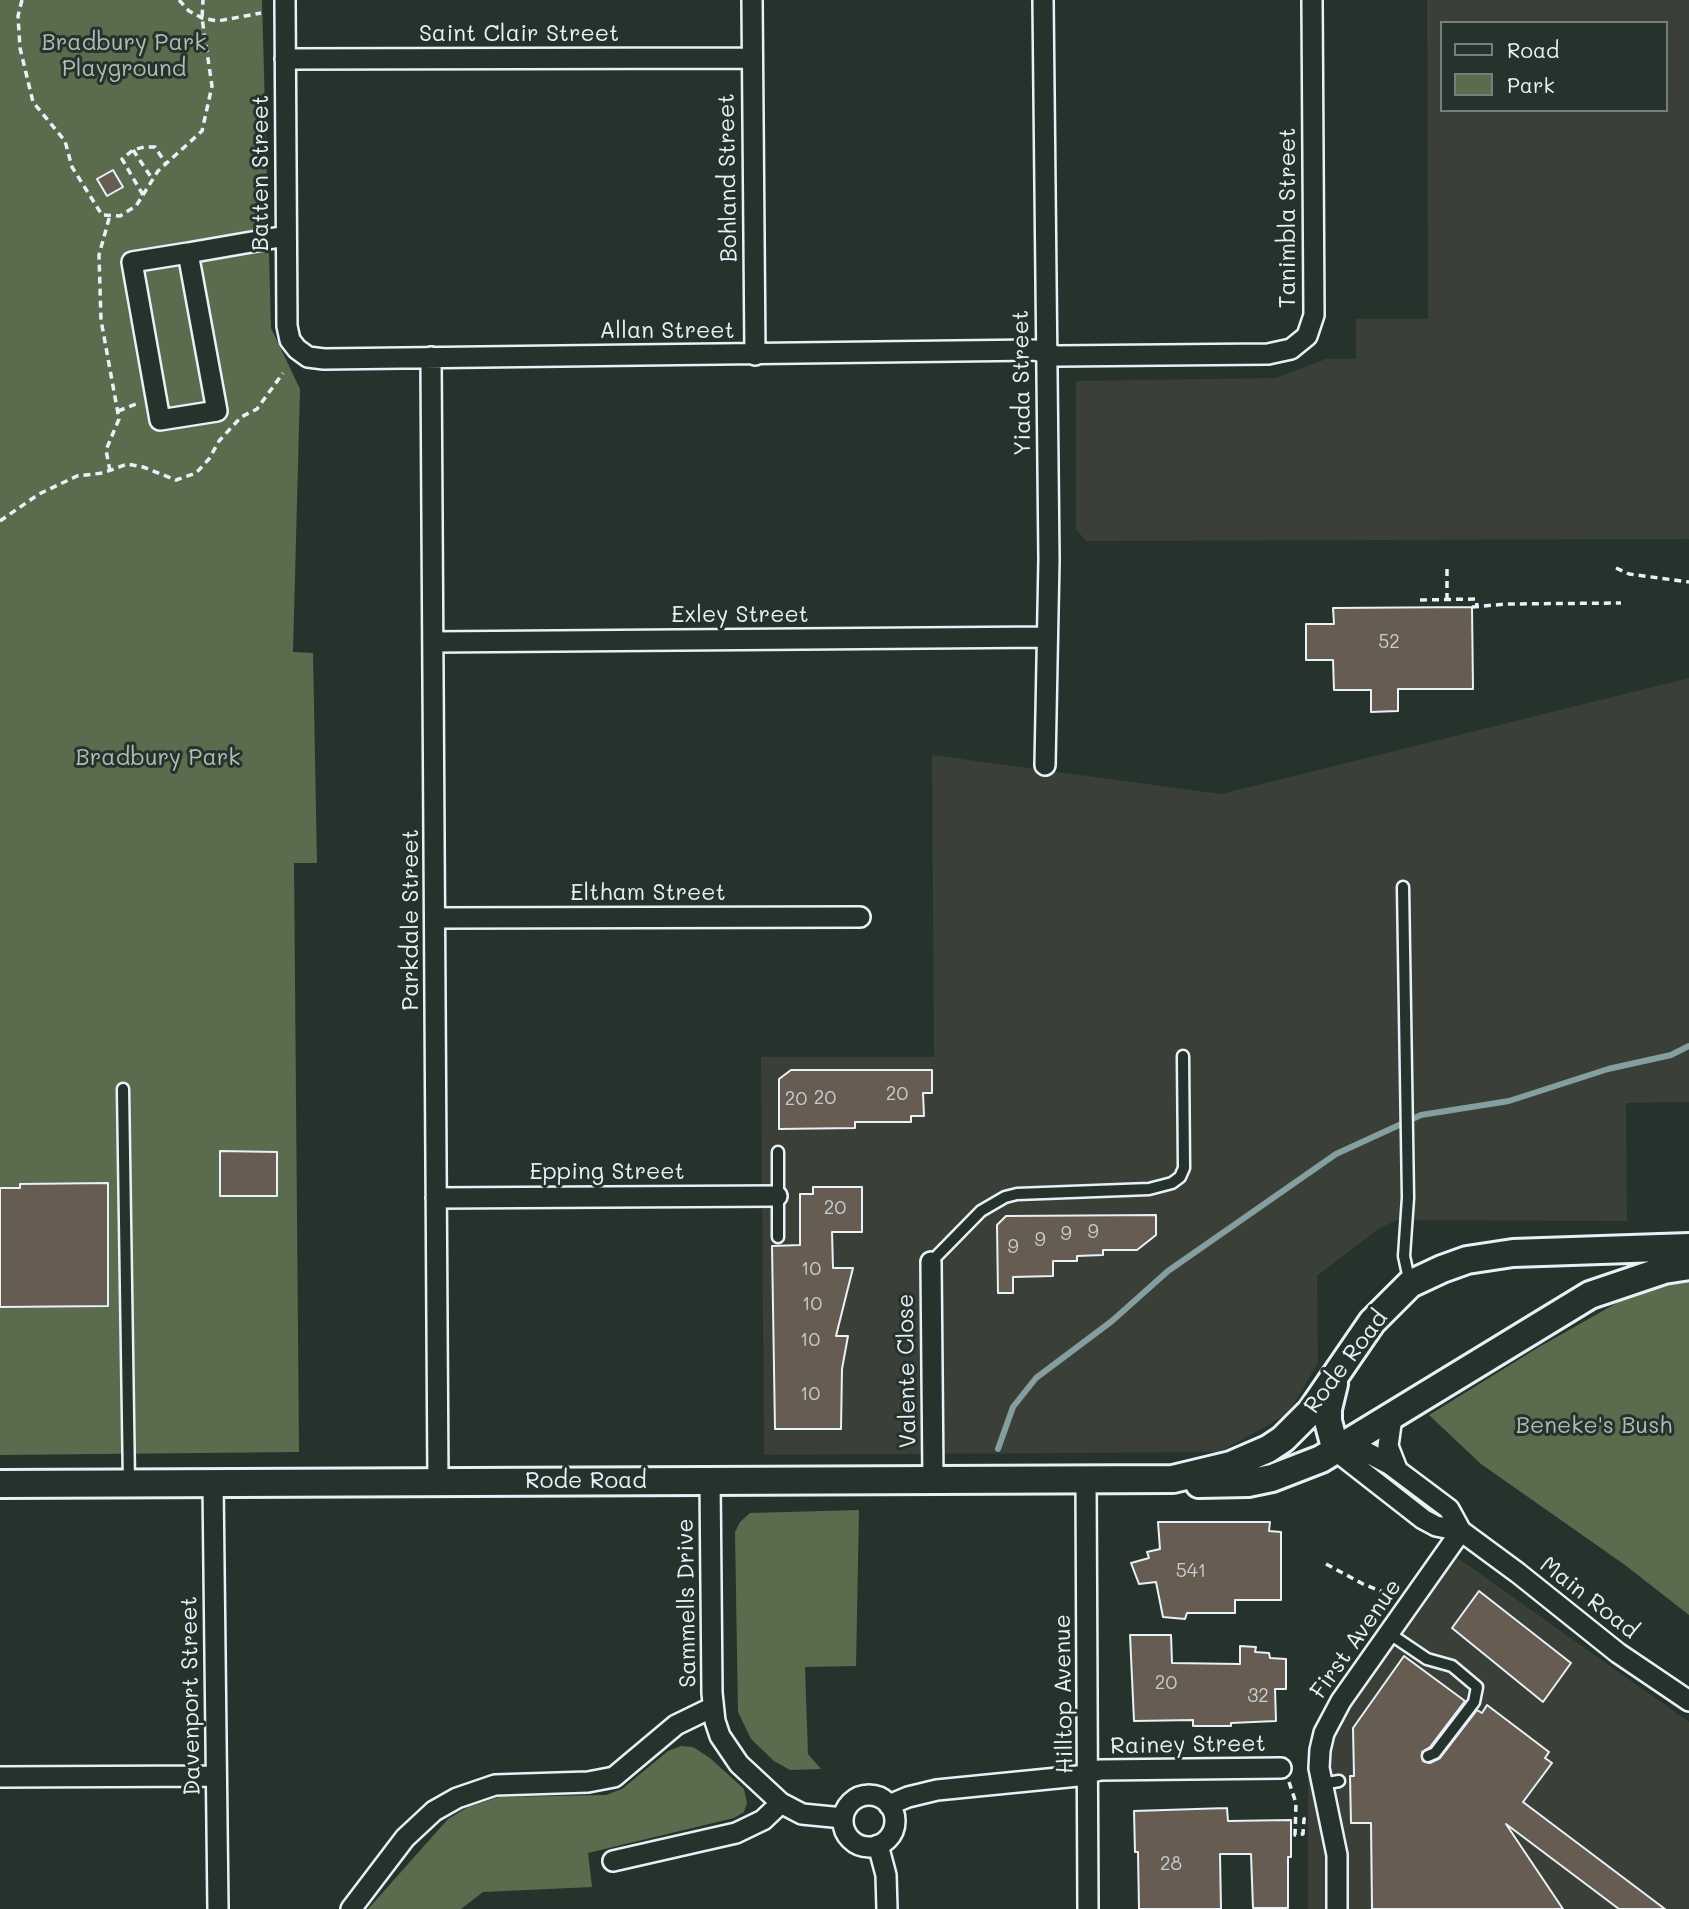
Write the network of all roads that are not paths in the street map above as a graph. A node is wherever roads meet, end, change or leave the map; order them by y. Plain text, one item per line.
1 (285, 0) edge
2 (752, 0) edge
3 (1043, 0) edge
4 (1312, 0) edge
5 (752, 58) junction
6 (285, 60) junction
7 (286, 236) junction
8 (188, 253) junction
9 (293, 345) joint
10 (1045, 354) junction
11 (755, 355) junction
12 (431, 357) junction
13 (1047, 637) junction
14 (434, 642) junction
15 (1045, 765) dead end
16 (1403, 887) dead end
17 (860, 917) dead end
18 (435, 918) junction
19 (1183, 1056) dead end
20 (123, 1089) dead end
21 (778, 1152) dead end
22 (778, 1196) junction
23 (436, 1198) junction
24 (778, 1237) dead end
25 (1689, 1247) edge
26 (931, 1262) joint
27 (1689, 1266) edge
28 (1410, 1284) junction
29 (1341, 1367) junction
30 (1392, 1417) junction
31 (1339, 1444) junction
32 (1231, 1465) junction
33 (1397, 1469) junction
34 (1086, 1479) junction
35 (1173, 1479) junction
36 (710, 1480) junction
37 (933, 1480) junction
38 (213, 1483) junction
39 (438, 1483) junction
40 (0, 1484) edge
41 (129, 1484) junction
42 (1461, 1531) junction
43 (1390, 1634) junction
44 (1689, 1701) edge
45 (713, 1707) junction
46 (1428, 1756) dead end
47 (1281, 1768) road end
48 (1089, 1773) junction
49 (216, 1776) junction
50 (0, 1777) edge
51 (781, 1803) junction
52 (889, 1805) junction
53 (843, 1818) junction
54 (878, 1845) junction
55 (613, 1861) dead end
56 (218, 1909) edge
57 (351, 1909) edge
58 (887, 1909) edge
59 (1088, 1909) edge
60 (1337, 1909) edge

1 - 6 street, Batten Street
2 - 5 street, Bohland Street
3 - 10 street, Yiada Street
4 - 10 street, Tanimbla Street
5 - 6 street, Saint Clair Street
5 - 11 street, Bohland Street
6 - 7 street, Batten Street
7 - 8 street
7 - 9 street, Batten Street
8 - 8 street
9 - 12 street, Allan Street
10 - 11 street, Allan Street
10 - 13 street, Yiada Street
11 - 12 street, Allan Street
12 - 14 street, Parkdale Street
13 - 14 street, Exley Street
13 - 15 street, Yiada Street
14 - 18 street, Parkdale Street
16 - 28 lane
17 - 18 street, Eltham Street
18 - 23 street, Parkdale Street
19 - 26 lane
20 - 41 lane
21 - 22 lane
22 - 23 street, Epping Street
22 - 24 lane
23 - 39 street, Parkdale Street
25 - 28 main road, Rode Road
26 - 37 street, Valente Close
27 - 30 main road, Rode Road
28 - 29 main road, Rode Road
29 - 31 main road
29 - 32 main road, Rode Road
30 - 31 main road, Rode Road
30 - 33 street
31 - 32 main road
31 - 33 street, Main Road
31 - 35 main road, Rode Road
31 - 42 street, Main Road
32 - 35 main road, Rode Road
33 - 42 street, Main Road
34 - 35 main road, Rode Road
34 - 37 main road, Rode Road
34 - 48 street, Hilltop Avenue
36 - 37 main road, Rode Road
36 - 39 main road, Rode Road
36 - 45 street, Sammells Drive
38 - 39 main road, Rode Road
38 - 41 main road, Rode Road
38 - 49 street, Davenport Street
40 - 41 main road, Rode Road
42 - 43 street, First Avenue
42 - 44 street, Main Road
43 - 46 lane
43 - 60 street, First Avenue
45 - 51 street
45 - 57 street, Sammells Drive
47 - 48 street, Rainey Street
48 - 52 street, Rainey Street
48 - 59 street, Hilltop Avenue
49 - 50 street
49 - 56 street, Davenport Street
51 - 53 street
51 - 55 street
52 - 53 street
52 - 54 street
53 - 54 street
54 - 58 street

